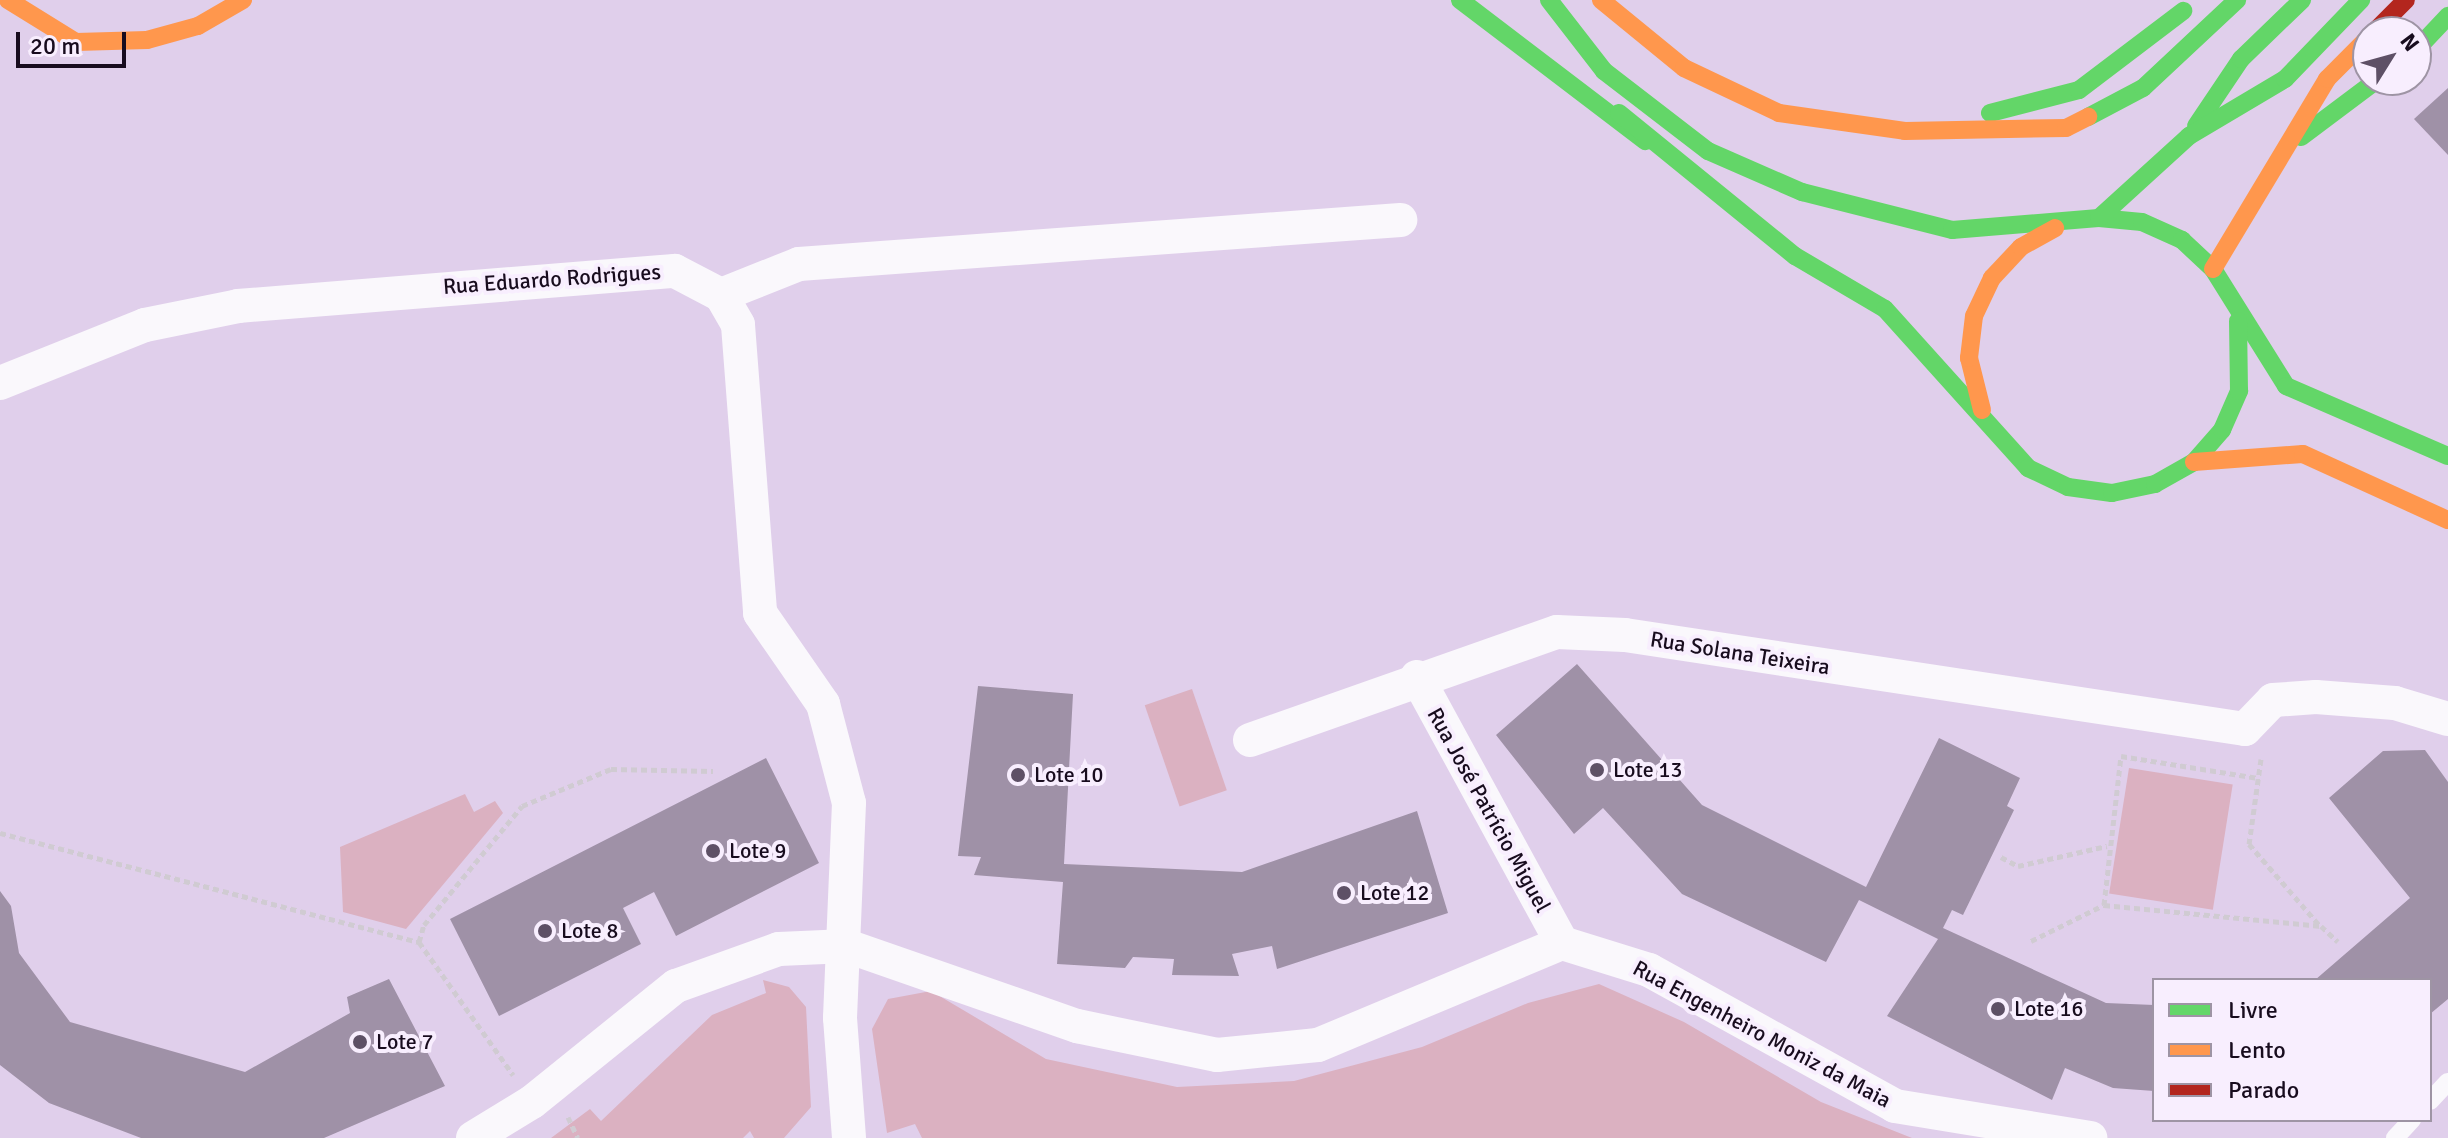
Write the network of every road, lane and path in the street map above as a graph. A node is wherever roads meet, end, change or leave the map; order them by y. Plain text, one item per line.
1 (8, 0) edge
2 (243, 0) edge
3 (1460, 0) edge
4 (1549, 0) edge
5 (1601, 0) edge
6 (2193, 0) edge
7 (2237, 0) edge
8 (2302, 0) edge
9 (2361, 0) edge
10 (2406, 0) edge
11 (1530, 12) dead end
12 (2390, 16) edge
13 (2448, 16) edge
14 (2432, 33) edge
15 (2352, 54) edge
16 (2356, 96) edge
17 (1905, 131) junction
18 (2189, 136) junction
19 (1645, 141) junction
20 (2280, 153) junction
21 (2099, 218) junction
22 (1400, 220) dead end
23 (2057, 226) junction
24 (2213, 269) junction
25 (721, 295) junction
26 (2235, 306) junction
27 (2, 382) edge
28 (1996, 437) junction
29 (2448, 456) edge
30 (2194, 462) junction
31 (2448, 520) edge
32 (1417, 677) junction
33 (2448, 719) edge
34 (2254, 737) junction
35 (1250, 740) dead end
36 (713, 771) dead end
37 (2258, 778) junction
38 (0, 833) edge
39 (2107, 846) junction
40 (2001, 857) dead end
41 (2104, 905) junction
42 (2321, 926) junction
43 (2031, 941) dead end
44 (419, 942) junction
45 (2338, 942) dead end
46 (1562, 943) junction
47 (847, 946) junction
48 (2448, 1082) edge
49 (2432, 1099) edge
50 (532, 1102) junction
51 (2410, 1122) edge
52 (845, 1136) edge
53 (473, 1138) edge
54 (2090, 1138) edge
55 (2395, 1138) edge

1 - 2 main road
3 - 19 main road
4 - 23 main road
5 - 17 main road
6 - 17 main road
7 - 17 main road
8 - 18 main road
9 - 18 main road
10 - 12 main road
11 - 19 main road
13 - 14 main road
15 - 20 main road
16 - 20 main road
18 - 21 main road
19 - 28 main road
20 - 24 main road
21 - 23 main road
21 - 24 main road
22 - 25 street
23 - 28 main road
24 - 26 main road
25 - 27 street, Rua Eduardo Rodrigues
25 - 47 street
26 - 29 main road
26 - 30 main road
28 - 30 main road
30 - 31 main road
32 - 34 street, Rua Solana Teixeira
32 - 35 street, Rua Solana Teixeira
32 - 46 street, Rua José Patrício Miguel
33 - 34 street
34 - 37 path
36 - 44 path
37 - 39 path
37 - 42 path
38 - 44 path
39 - 40 path
39 - 41 path
41 - 42 path
41 - 43 path
42 - 45 path
44 - 50 path
46 - 47 street
46 - 54 street, Rua Engenheiro Moniz da Maia
47 - 50 street
47 - 52 street
48 - 49 lane
50 - 53 street
51 - 55 lane

